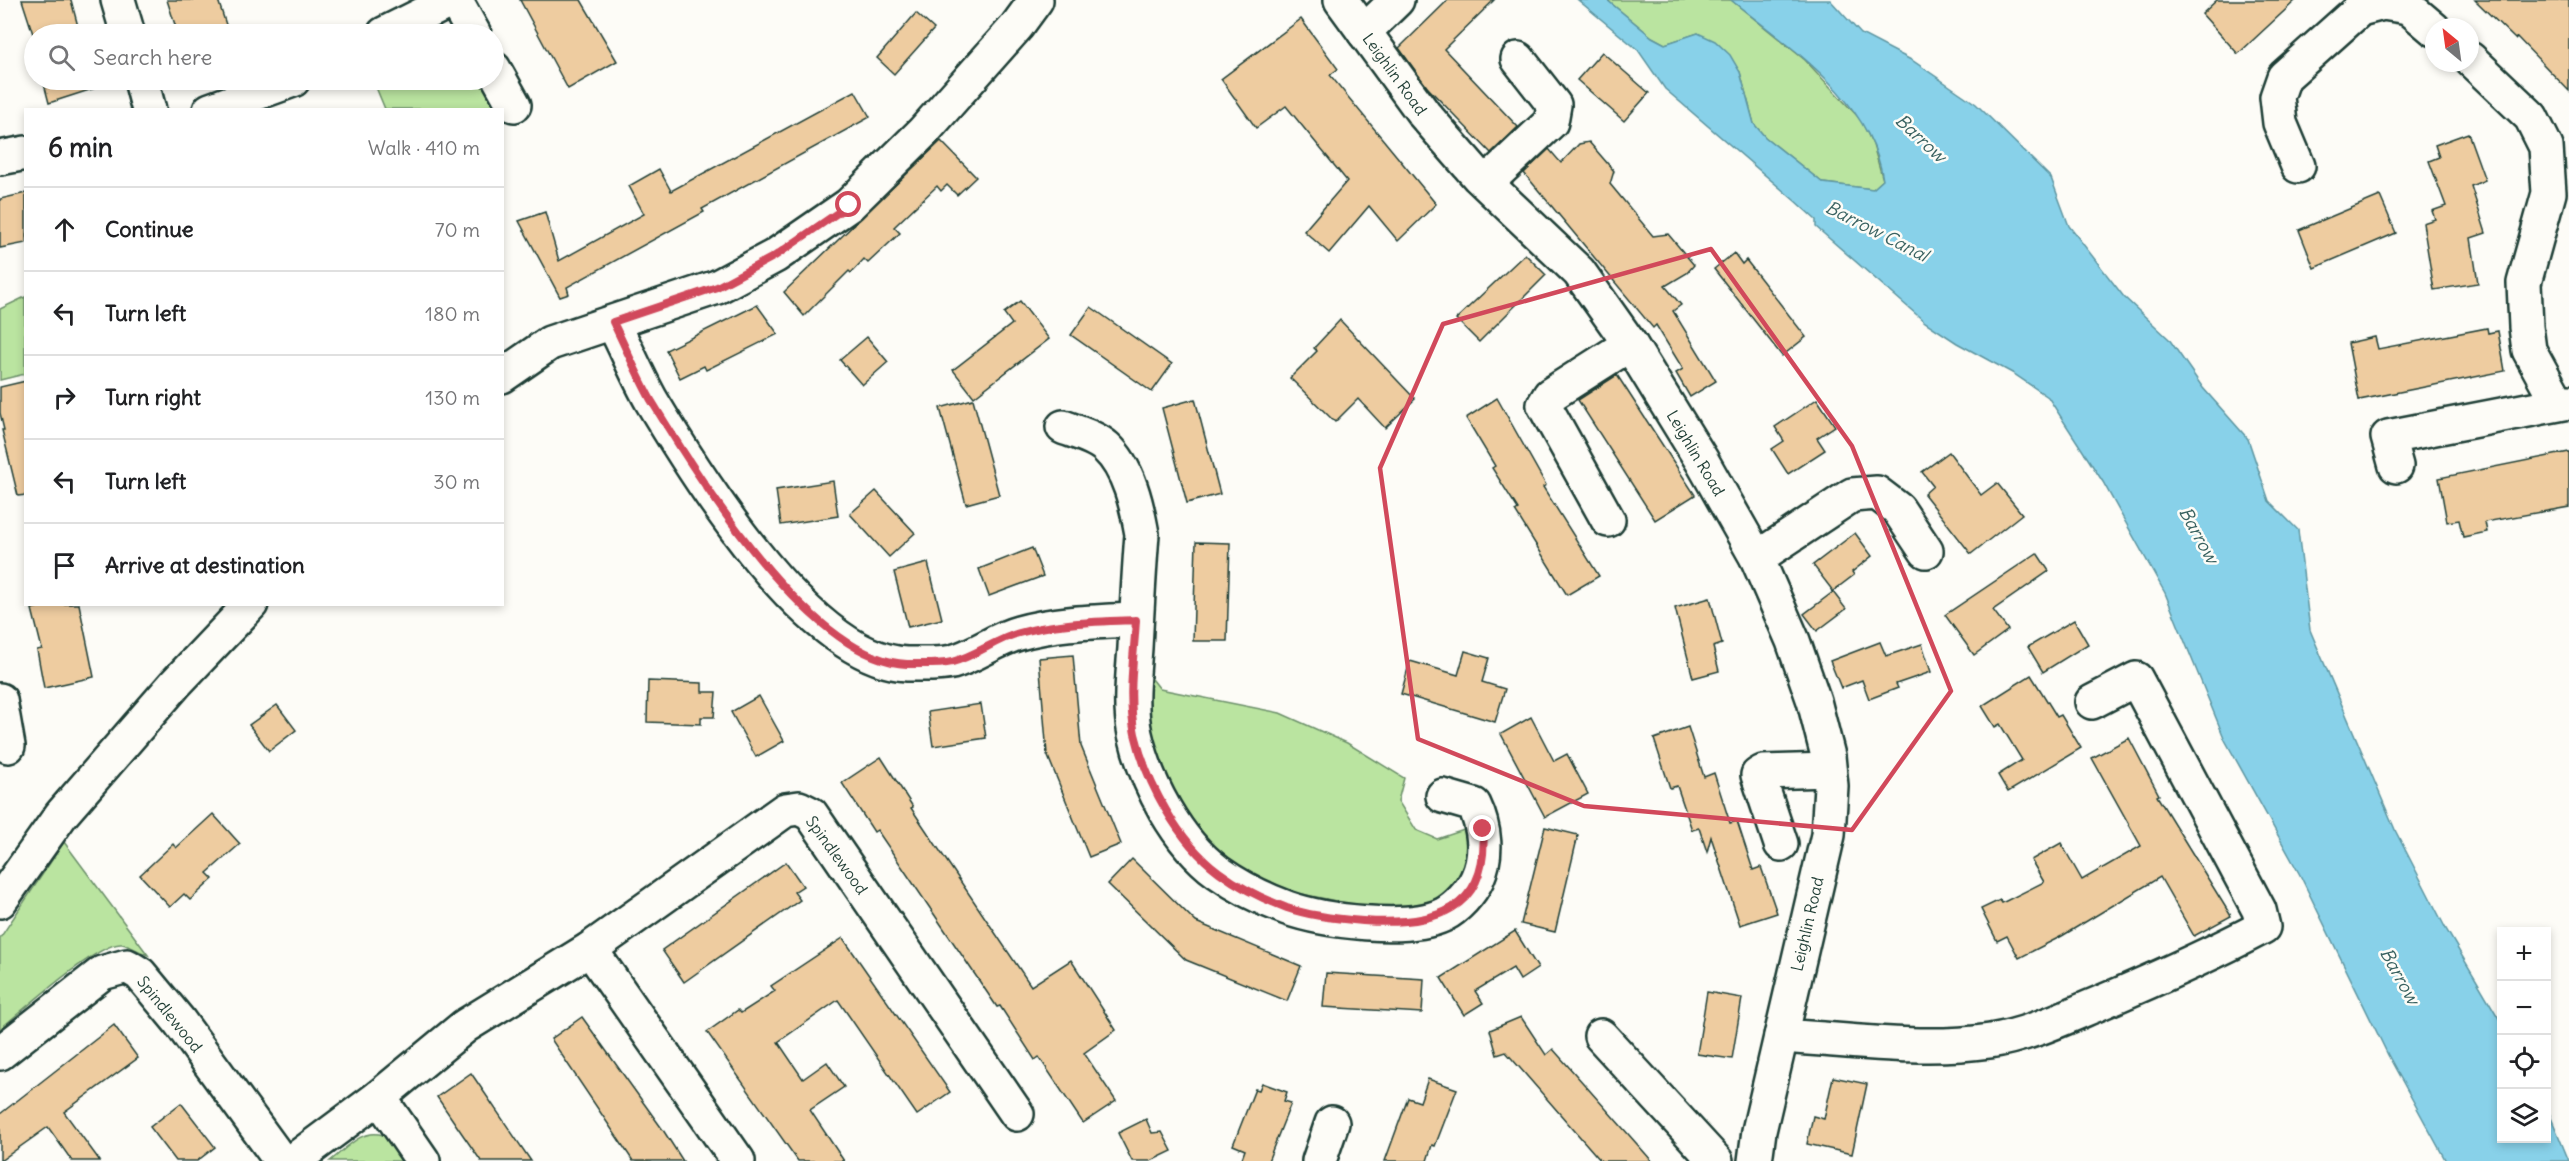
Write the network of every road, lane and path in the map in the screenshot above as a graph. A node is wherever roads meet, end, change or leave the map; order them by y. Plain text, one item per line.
1 (118, 0) edge
2 (454, 0) edge
3 (1036, 0) edge
4 (1341, 0) edge
5 (1397, 0) edge
6 (2425, 21) edge
7 (125, 24) edge
8 (405, 24) edge
9 (468, 24) edge
10 (1364, 32) junction
11 (1518, 59) dead end
12 (2479, 68) edge
13 (504, 87) edge
14 (144, 90) edge
15 (265, 90) edge
16 (514, 105) dead end
17 (148, 108) edge
18 (216, 108) edge
19 (24, 153) edge
20 (0, 158) edge
21 (2298, 166) dead end
22 (1486, 183) junction
23 (613, 322) junction
24 (1630, 344) junction
25 (504, 375) edge
26 (2564, 402) edge
27 (1063, 427) dead end
28 (2396, 466) dead end
29 (1608, 520) dead end
30 (1926, 551) dead end
31 (1757, 558) junction
32 (249, 606) edge
33 (1136, 620) junction
34 (0, 700) edge
35 (2092, 702) dead end
36 (8, 746) dead end
37 (1829, 770) junction
38 (1443, 796) dead end
39 (1781, 844) dead end
40 (0, 901) edge
41 (590, 950) junction
42 (1601, 1036) dead end
43 (1781, 1036) junction
44 (0, 1053) edge
45 (379, 1097) junction
46 (1017, 1114) dead end
47 (1332, 1123) dead end
48 (281, 1161) edge
49 (293, 1161) edge
50 (423, 1161) edge
51 (738, 1161) edge
52 (1319, 1161) edge
53 (1716, 1161) edge
54 (1755, 1161) edge

1 - 7 street
2 - 8 street
2 - 9 street
3 - 23 street
4 - 10 street, Leighlin Road
5 - 10 street
6 - 21 street
10 - 22 street, Leighlin Road
11 - 22 street
12 - 26 street
13 - 16 street
14 - 17 street
15 - 18 street
19 - 20 street
22 - 24 street, Leighlin Road
23 - 25 street
23 - 33 street
24 - 29 street
24 - 31 street, Leighlin Road
26 - 28 street
27 - 33 street
30 - 31 street
31 - 37 street, Leighlin Road
32 - 40 street
33 - 38 street
34 - 36 street
35 - 43 street
37 - 39 street
37 - 43 street, Leighlin Road
41 - 45 street, Spindlewood
41 - 46 street, Spindlewood
41 - 51 street
42 - 53 street
43 - 54 street, Leighlin Road
44 - 48 street, Spindlewood
45 - 49 street, Spindlewood
45 - 50 street
47 - 52 street

